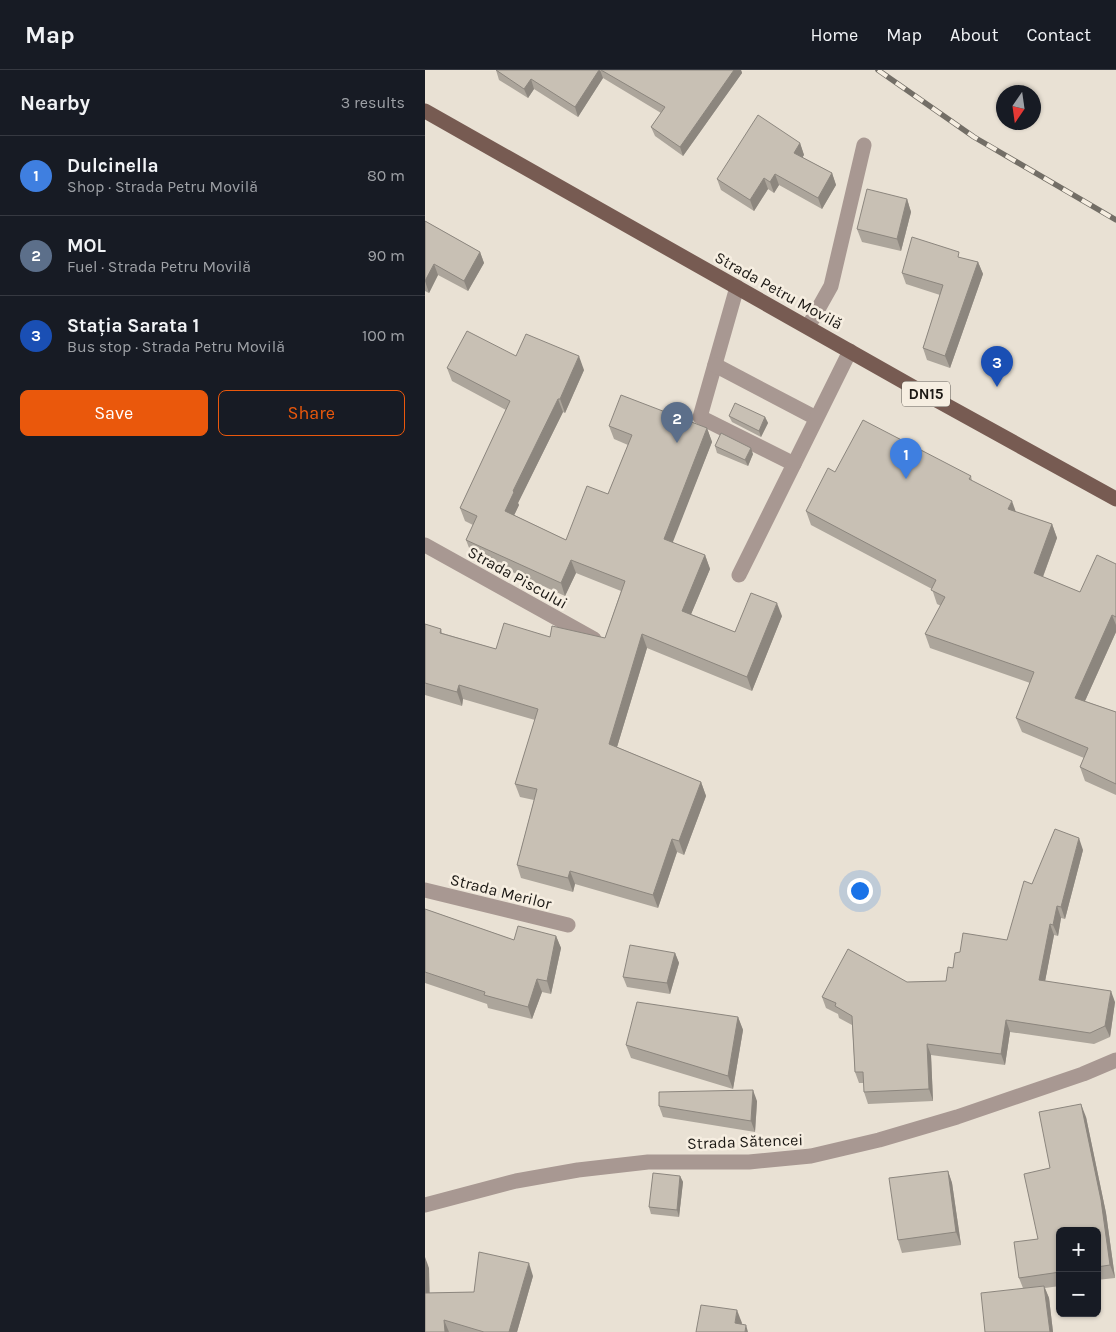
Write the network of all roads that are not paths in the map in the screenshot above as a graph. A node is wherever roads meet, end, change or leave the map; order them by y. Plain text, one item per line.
1 (425, 111) edge
2 (864, 145) dead end
3 (737, 287) junction
4 (808, 327) junction
5 (850, 351) junction
6 (715, 365) junction
7 (816, 418) junction
8 (794, 464) junction
9 (1116, 499) edge
10 (425, 545) edge
11 (739, 576) dead end
12 (594, 639) edge
13 (425, 890) edge
14 (568, 926) dead end
15 (1116, 1060) edge
16 (425, 1205) edge

1 - 3 main road, Strada Petru Movilă / DN15
2 - 4 street
3 - 4 main road, Strada Petru Movilă / DN15
3 - 6 street
4 - 5 main road, Strada Petru Movilă / DN15
5 - 7 street
5 - 9 main road, Strada Petru Movilă / DN15
6 - 7 street
6 - 8 street
7 - 8 street
8 - 11 street
10 - 12 street, Strada Piscului
13 - 14 street, Strada Merilor
15 - 16 street, Strada Sătencei

